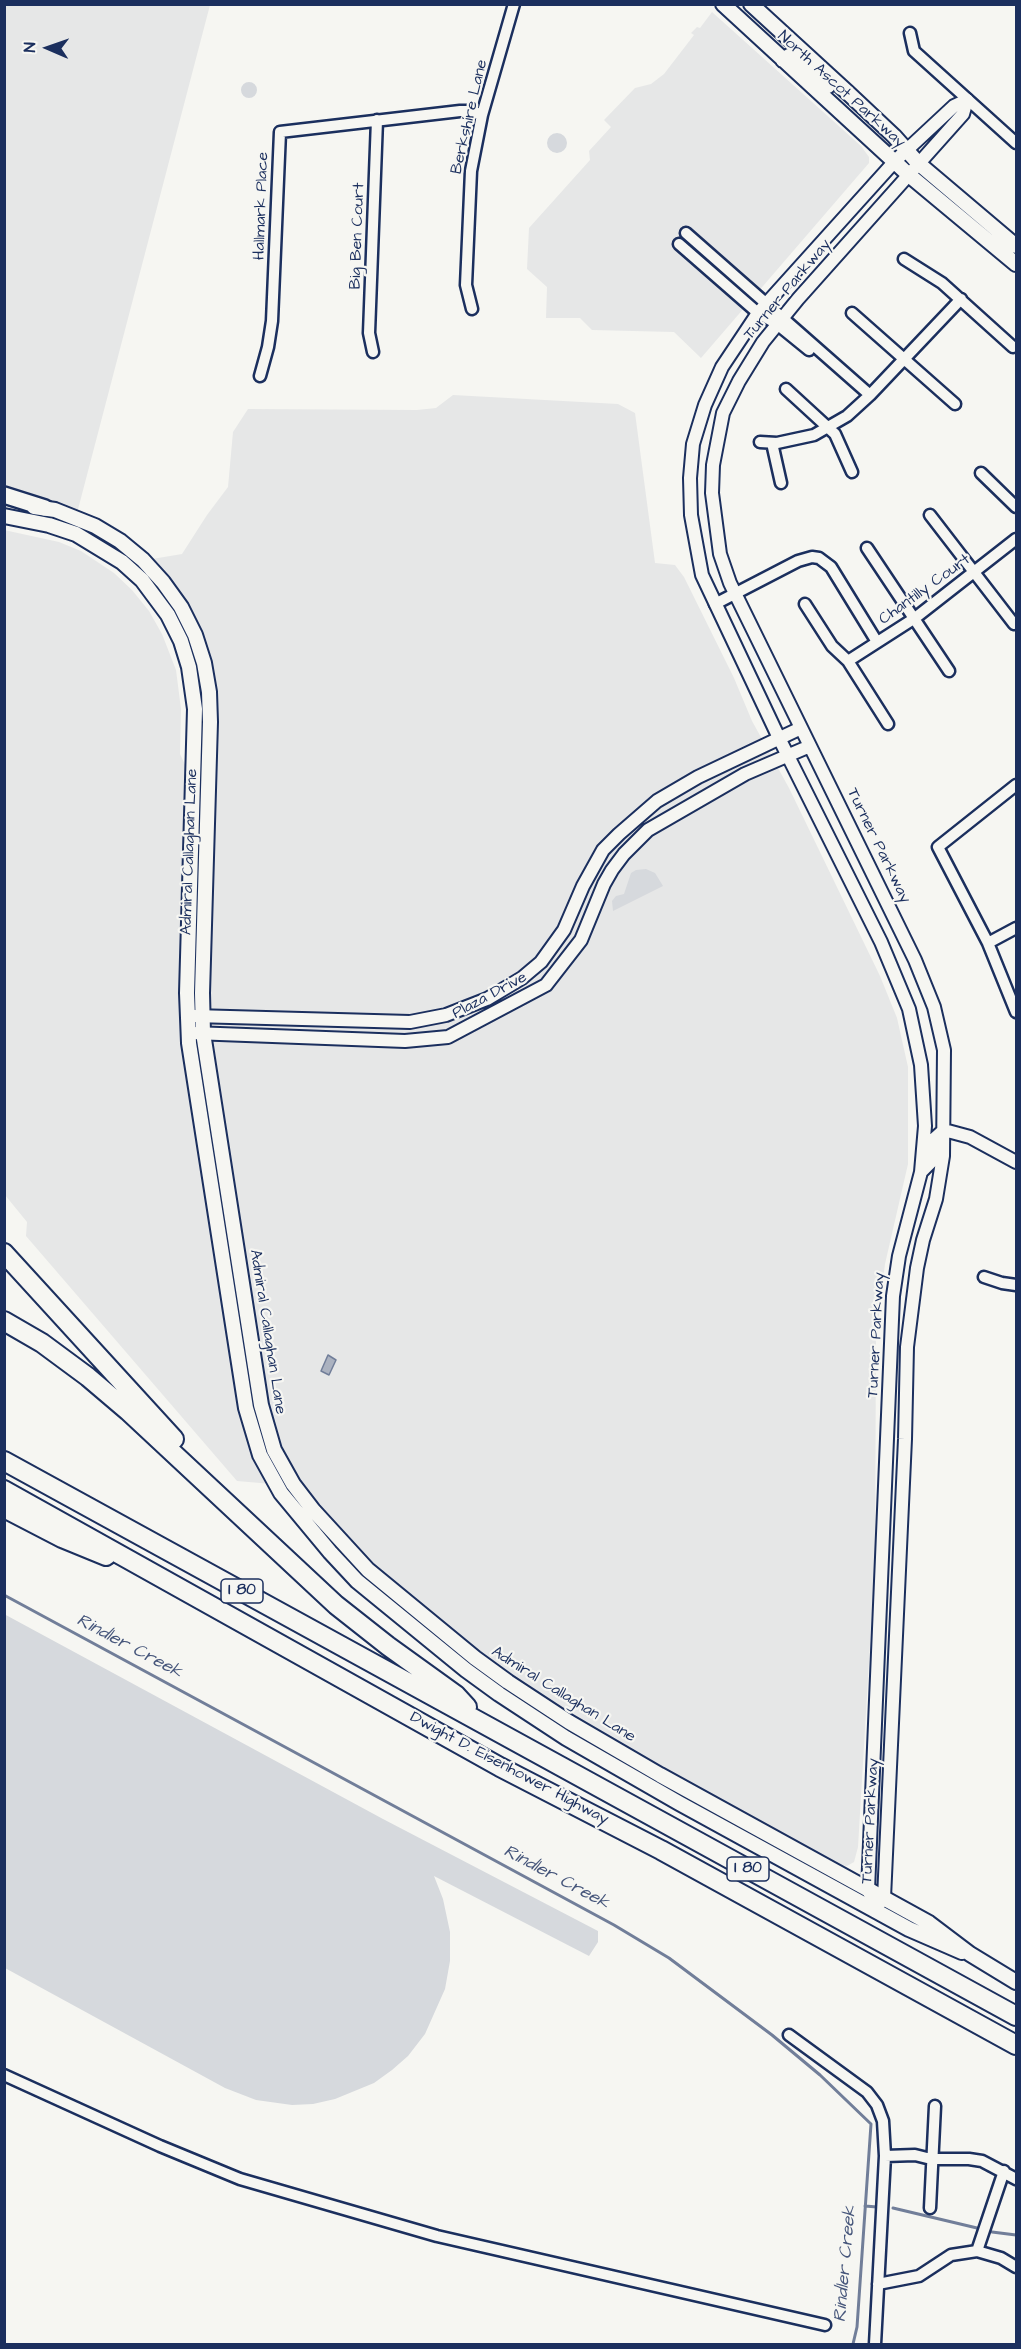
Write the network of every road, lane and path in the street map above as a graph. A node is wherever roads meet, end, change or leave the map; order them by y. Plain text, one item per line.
1 (514, 4) edge
2 (723, 4) edge
3 (751, 4) edge
4 (910, 33) dead end
5 (783, 60) junction
6 (847, 92) junction
7 (967, 100) junction
8 (482, 116) junction
9 (377, 120) junction
10 (1017, 143) edge
11 (907, 150) junction
12 (895, 161) junction
13 (918, 163) junction
14 (909, 175) junction
15 (686, 233) dead end
16 (680, 244) dead end
17 (1017, 246) edge
18 (904, 259) dead end
19 (1017, 264) edge
20 (961, 299) junction
21 (767, 303) junction
22 (472, 309) dead end
23 (758, 313) junction
24 (852, 313) dead end
25 (780, 321) junction
26 (1013, 347) dead end
27 (373, 352) dead end
28 (904, 359) junction
29 (260, 376) dead end
30 (786, 389) dead end
31 (868, 397) junction
32 (955, 404) dead end
33 (829, 428) junction
34 (760, 442) dead end
35 (772, 443) junction
36 (852, 472) dead end
37 (981, 473) dead end
38 (781, 483) dead end
39 (4, 495) edge
40 (4, 502) edge
41 (1017, 507) edge
42 (45, 508) junction
43 (930, 515) dead end
44 (4, 516) edge
45 (1017, 539) edge
46 (867, 548) dead end
47 (975, 573) junction
48 (735, 593) junction
49 (715, 604) junction
50 (805, 604) dead end
51 (915, 618) junction
52 (1014, 624) dead end
53 (877, 642) junction
54 (848, 661) junction
55 (949, 671) dead end
56 (888, 724) dead end
57 (801, 728) junction
58 (779, 738) junction
59 (810, 746) junction
60 (788, 755) junction
61 (1017, 785) edge
62 (1017, 928) edge
63 (988, 943) junction
64 (1017, 1012) edge
65 (187, 1016) junction
66 (202, 1016) junction
67 (188, 1033) junction
68 (203, 1033) junction
69 (944, 1131) junction
70 (1017, 1162) edge
71 (921, 1172) junction
72 (4, 1253) edge
73 (984, 1277) dead end
74 (1017, 1285) edge
75 (4, 1321) edge
76 (4, 1461) edge
77 (4, 1490) edge
78 (4, 1508) edge
79 (247, 1521) junction
80 (141, 1568) junction
81 (480, 1722) junction
82 (868, 1890) junction
83 (884, 1898) junction
84 (874, 1910) junction
85 (970, 1954) junction
86 (1017, 1982) edge
87 (1017, 2016) edge
88 (789, 2035) dead end
89 (1017, 2045) edge
90 (4, 2075) edge
91 (935, 2106) dead end
92 (885, 2156) junction
93 (931, 2160) junction
94 (1004, 2171) junction
95 (1017, 2179) edge
96 (930, 2208) dead end
97 (977, 2251) junction
98 (1017, 2267) edge
99 (878, 2284) junction
100 (825, 2325) dead end
101 (875, 2344) edge

1 - 8 street, Berkshire Lane
2 - 5 main road, North Ascot Parkway
3 - 6 main road, North Ascot Parkway
4 - 7 street
5 - 6 main road
5 - 12 main road, North Ascot Parkway
6 - 11 main road, North Ascot Parkway
7 - 10 street
7 - 11 street, Turner Parkway
7 - 13 street, Turner Parkway
8 - 9 street, Hallmark Place
8 - 22 street, Berkshire Lane
9 - 27 street, Big Ben Court
9 - 29 street, Hallmark Place
11 - 12 street, Turner Parkway
11 - 13 main road, North Ascot Parkway
12 - 14 main road, North Ascot Parkway
12 - 21 street, Turner Parkway
13 - 14 street, Turner Parkway
13 - 17 main road, North Ascot Parkway
14 - 19 main road, North Ascot Parkway
14 - 25 street, Turner Parkway
15 - 21 street
16 - 23 street
18 - 20 street
20 - 26 street
20 - 28 street
21 - 23 street, Turner Parkway
21 - 25 street
23 - 25 street
23 - 49 street, Turner Parkway
24 - 28 street
25 - 31 street
25 - 48 street, Turner Parkway
28 - 31 street
28 - 32 street
30 - 33 street
31 - 33 street
33 - 35 street
33 - 36 street
34 - 35 street
35 - 38 street
37 - 41 street
39 - 42 main road
40 - 42 main road, Admiral Callaghan Lane
42 - 66 main road, Admiral Callaghan Lane
43 - 47 street
44 - 65 main road, Admiral Callaghan Lane
45 - 47 street, Chantilly Court
46 - 51 street
47 - 51 street, Chantilly Court
47 - 52 street
48 - 49 street
48 - 53 street
48 - 57 street, Turner Parkway
49 - 58 street, Turner Parkway
50 - 54 street
51 - 53 street, Chantilly Court
51 - 55 street
53 - 54 street, Chantilly Court
54 - 56 street
57 - 58 street, Plaza Drive
57 - 59 street, Turner Parkway
58 - 60 street, Turner Parkway
58 - 66 street, Plaza Drive
59 - 60 street, Plaza Drive
59 - 69 street, Turner Parkway
60 - 68 street, Plaza Drive
60 - 71 street, Turner Parkway
61 - 63 street
62 - 63 street
63 - 64 street
65 - 66 street, Plaza Drive
65 - 67 main road, Admiral Callaghan Lane
66 - 68 main road, Admiral Callaghan Lane
67 - 68 street, Plaza Drive
67 - 84 main road, Admiral Callaghan Lane
68 - 82 main road, Admiral Callaghan Lane
69 - 70 street
69 - 71 street
69 - 83 street, Turner Parkway
71 - 82 street, Turner Parkway
72 - 79 highway
73 - 74 street
75 - 79 highway
76 - 81 highway, Dwight D. Eisenhower Highway / I 80
77 - 80 highway, Dwight D. Eisenhower Highway / I 80
78 - 80 highway
79 - 81 highway
80 - 89 highway, Dwight D. Eisenhower Highway / I 80
81 - 87 highway, Dwight D. Eisenhower Highway / I 80
82 - 83 main road, Admiral Callaghan Lane
82 - 84 street, Turner Parkway
83 - 84 street, Turner Parkway
83 - 85 main road, Admiral Callaghan Lane
84 - 85 main road, Admiral Callaghan Lane
85 - 86 main road, Admiral Callaghan Lane
88 - 92 street
90 - 100 street
91 - 93 street
92 - 93 street
92 - 99 street
93 - 94 street
93 - 96 street
94 - 95 street
94 - 97 street
97 - 98 street
97 - 99 street
99 - 101 street

